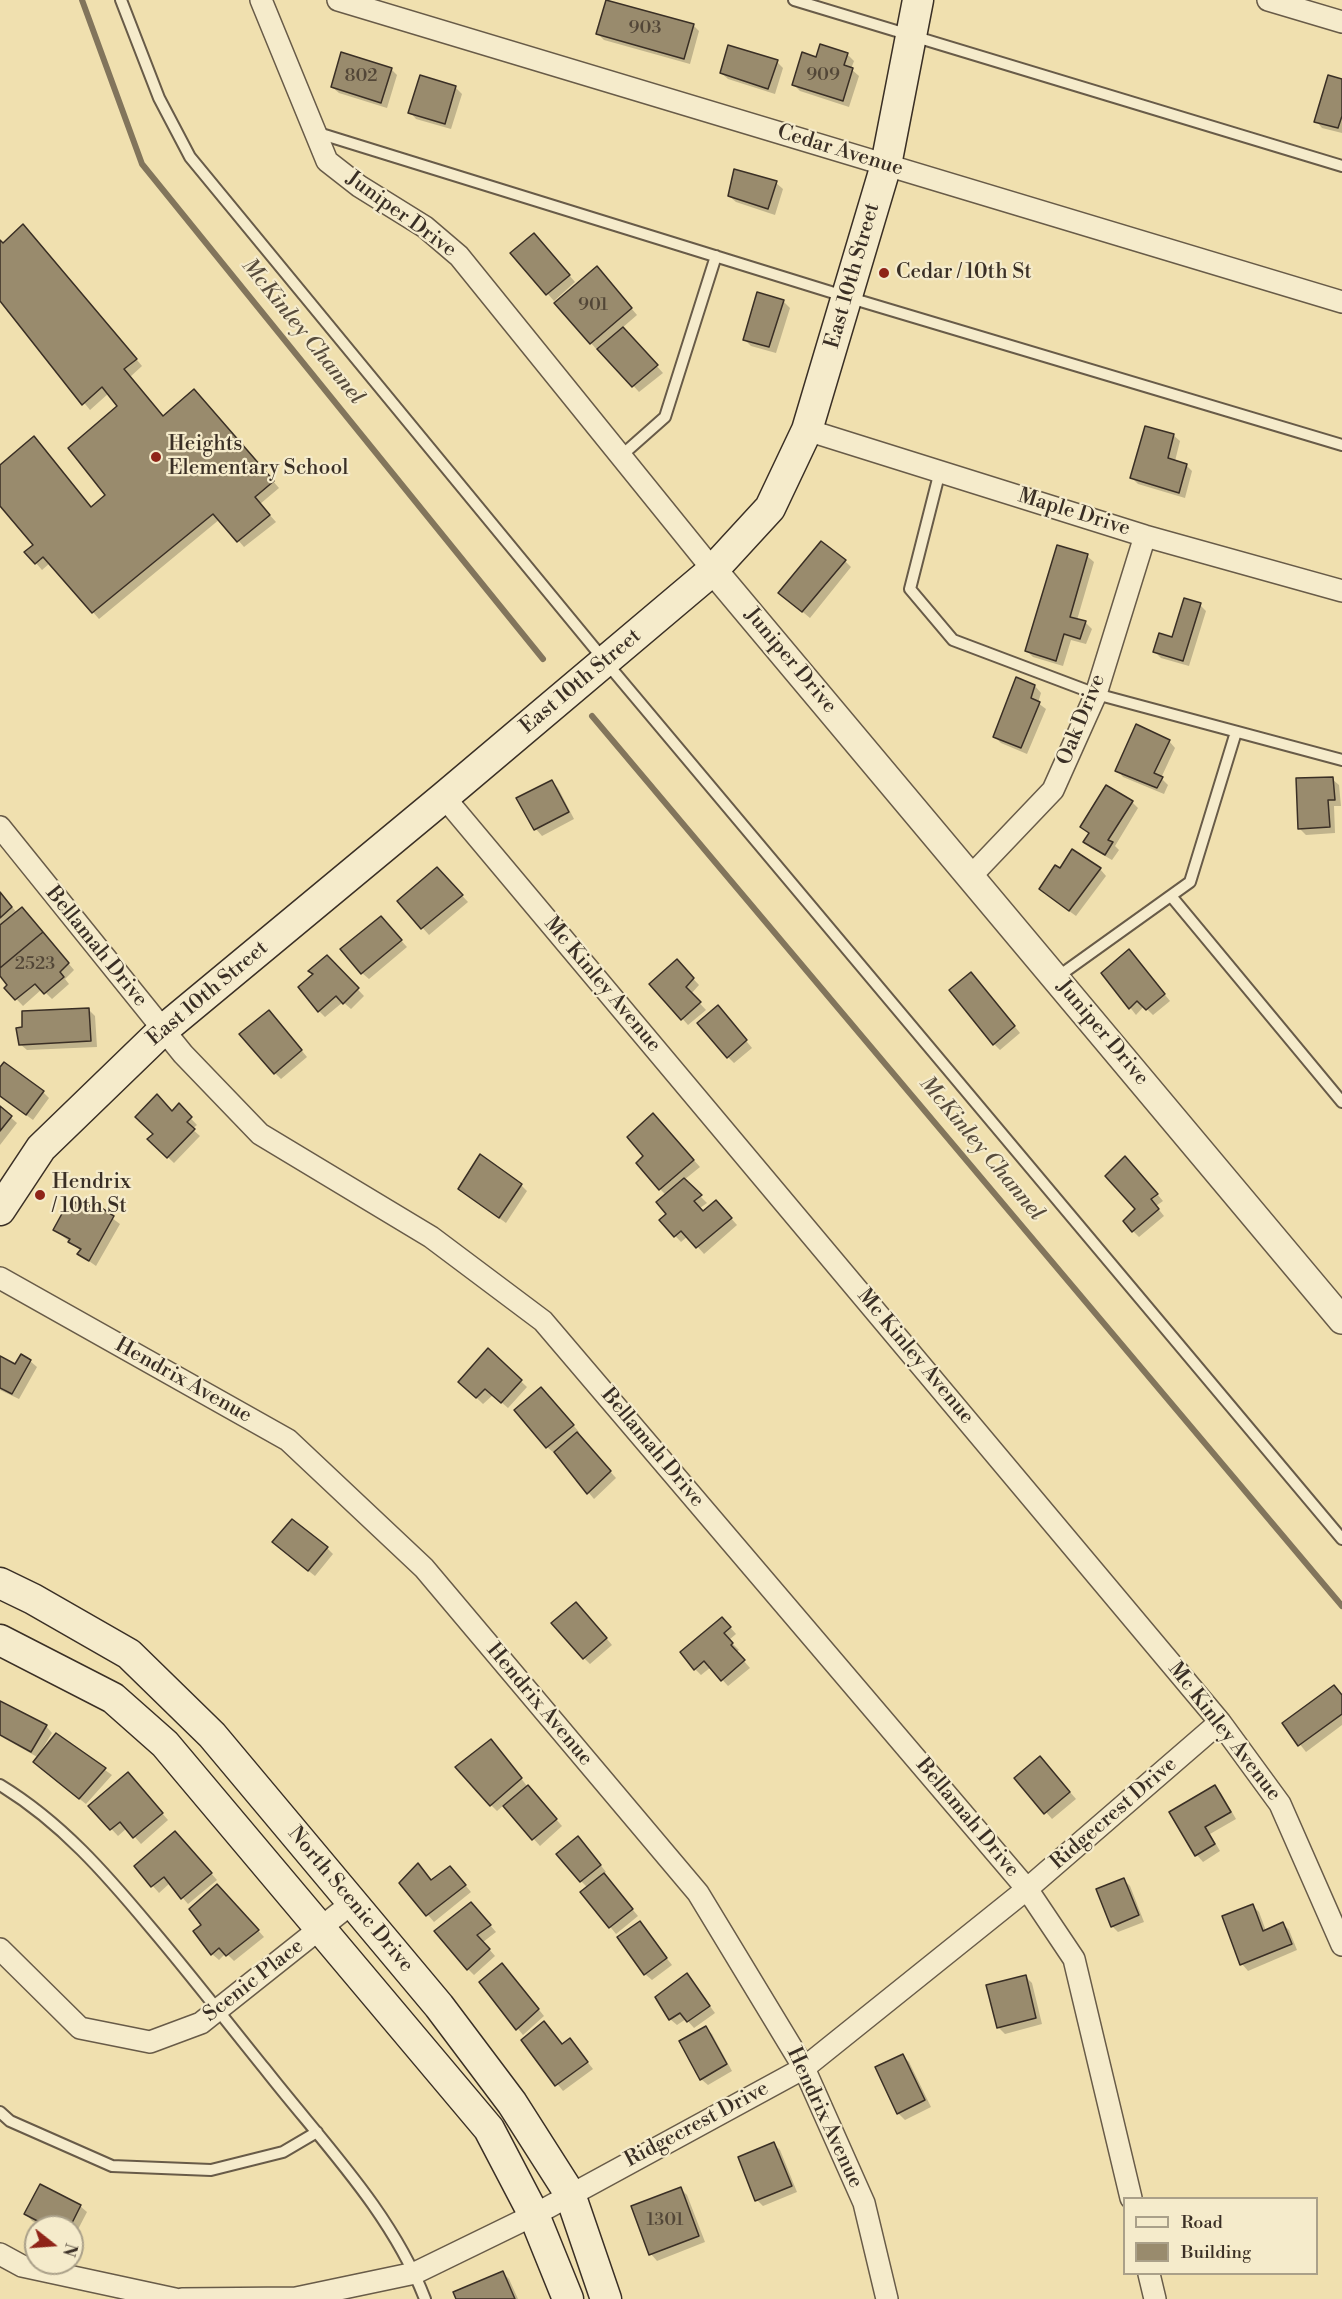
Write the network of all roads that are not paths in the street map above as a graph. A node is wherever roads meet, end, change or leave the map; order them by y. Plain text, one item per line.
1 (122, 0) edge
2 (261, 0) edge
3 (338, 0) edge
4 (794, 0) edge
5 (918, 0) edge
6 (1268, 0) edge
7 (1342, 22) edge
8 (911, 36) junction
9 (315, 132) junction
10 (886, 165) junction
11 (1342, 166) edge
12 (716, 256) junction
13 (847, 297) junction
14 (1342, 302) edge
15 (807, 430) junction
16 (1342, 445) edge
17 (621, 456) junction
18 (940, 471) junction
19 (1144, 536) junction
20 (713, 570) junction
21 (1342, 591) edge
22 (605, 661) junction
23 (1096, 694) junction
24 (1236, 732) junction
25 (1342, 760) edge
26 (444, 797) junction
27 (0, 827) edge
28 (971, 876) junction
29 (1171, 896) junction
30 (1056, 978) junction
31 (163, 1029) junction
32 (1342, 1102) edge
33 (0, 1210) edge
34 (0, 1278) edge
35 (1342, 1320) edge
36 (1342, 1539) edge
37 (0, 1583) edge
38 (0, 1640) edge
39 (1220, 1722) junction
40 (0, 1785) edge
41 (1027, 1888) junction
42 (352, 1903) junction
43 (320, 1928) junction
44 (1342, 1946) edge
45 (0, 1949) edge
46 (219, 2009) junction
47 (804, 2068) junction
48 (0, 2112) edge
49 (317, 2132) junction
50 (570, 2194) junction
51 (1131, 2197) edge
52 (534, 2215) junction
53 (0, 2254) edge
54 (415, 2272) junction
55 (1149, 2275) edge
56 (296, 2298) edge
57 (175, 2299) edge
58 (182, 2299) edge
59 (425, 2299) edge
60 (568, 2299) edge
61 (606, 2299) edge
62 (887, 2299) edge
63 (1155, 2299) edge

1 - 22 lane
2 - 9 street, Juniper Drive
3 - 10 street, Cedar Avenue
4 - 8 lane
5 - 8 main road, East 10th Street
6 - 7 street
8 - 10 main road, East 10th Street
8 - 11 lane
9 - 12 lane
9 - 17 street, Juniper Drive
10 - 13 main road, East 10th Street
10 - 14 street, Cedar Avenue
12 - 13 lane
12 - 17 lane
13 - 15 main road, East 10th Street
13 - 16 lane
15 - 18 street, Maple Drive
15 - 20 main road, East 10th Street
17 - 20 street, Juniper Drive
18 - 19 street, Maple Drive
18 - 23 lane
19 - 21 street, Maple Drive
19 - 23 street, Oak Drive
20 - 22 main road, East 10th Street
20 - 28 street, Juniper Drive
22 - 26 main road, East 10th Street
22 - 36 lane
23 - 24 lane
23 - 28 street, Oak Drive
24 - 25 lane
24 - 29 lane
26 - 31 main road, East 10th Street
26 - 39 street, Mc Kinley Avenue
27 - 31 street, Bellamah Drive
28 - 30 street, Juniper Drive
29 - 30 lane
29 - 32 lane
30 - 35 street, Juniper Drive
31 - 33 main road, East 10th Street
31 - 41 street, Bellamah Drive
34 - 47 street, Hendrix Avenue
37 - 42 main road, North Scenic Drive
38 - 43 main road, North Scenic Drive
39 - 41 street, Ridgecrest Drive
39 - 44 street, Mc Kinley Avenue
40 - 46 lane
41 - 47 street, Ridgecrest Drive
41 - 51 street, Bellamah Drive
42 - 43 street, Scenic Place
42 - 50 main road, North Scenic Drive
43 - 46 street, Scenic Place
43 - 52 main road, North Scenic Drive
45 - 46 street, Scenic Place
46 - 49 lane
47 - 50 street, Ridgecrest Drive
47 - 62 street, Hendrix Avenue
48 - 49 lane
49 - 54 lane
50 - 52 street, Ridgecrest Drive
50 - 61 main road, North Scenic Drive
52 - 54 street, Ridgecrest Drive
52 - 60 main road, North Scenic Drive
53 - 57 street
54 - 56 street, Ridgecrest Drive
54 - 59 lane
55 - 63 street
56 - 58 street, Ridgecrest Drive

